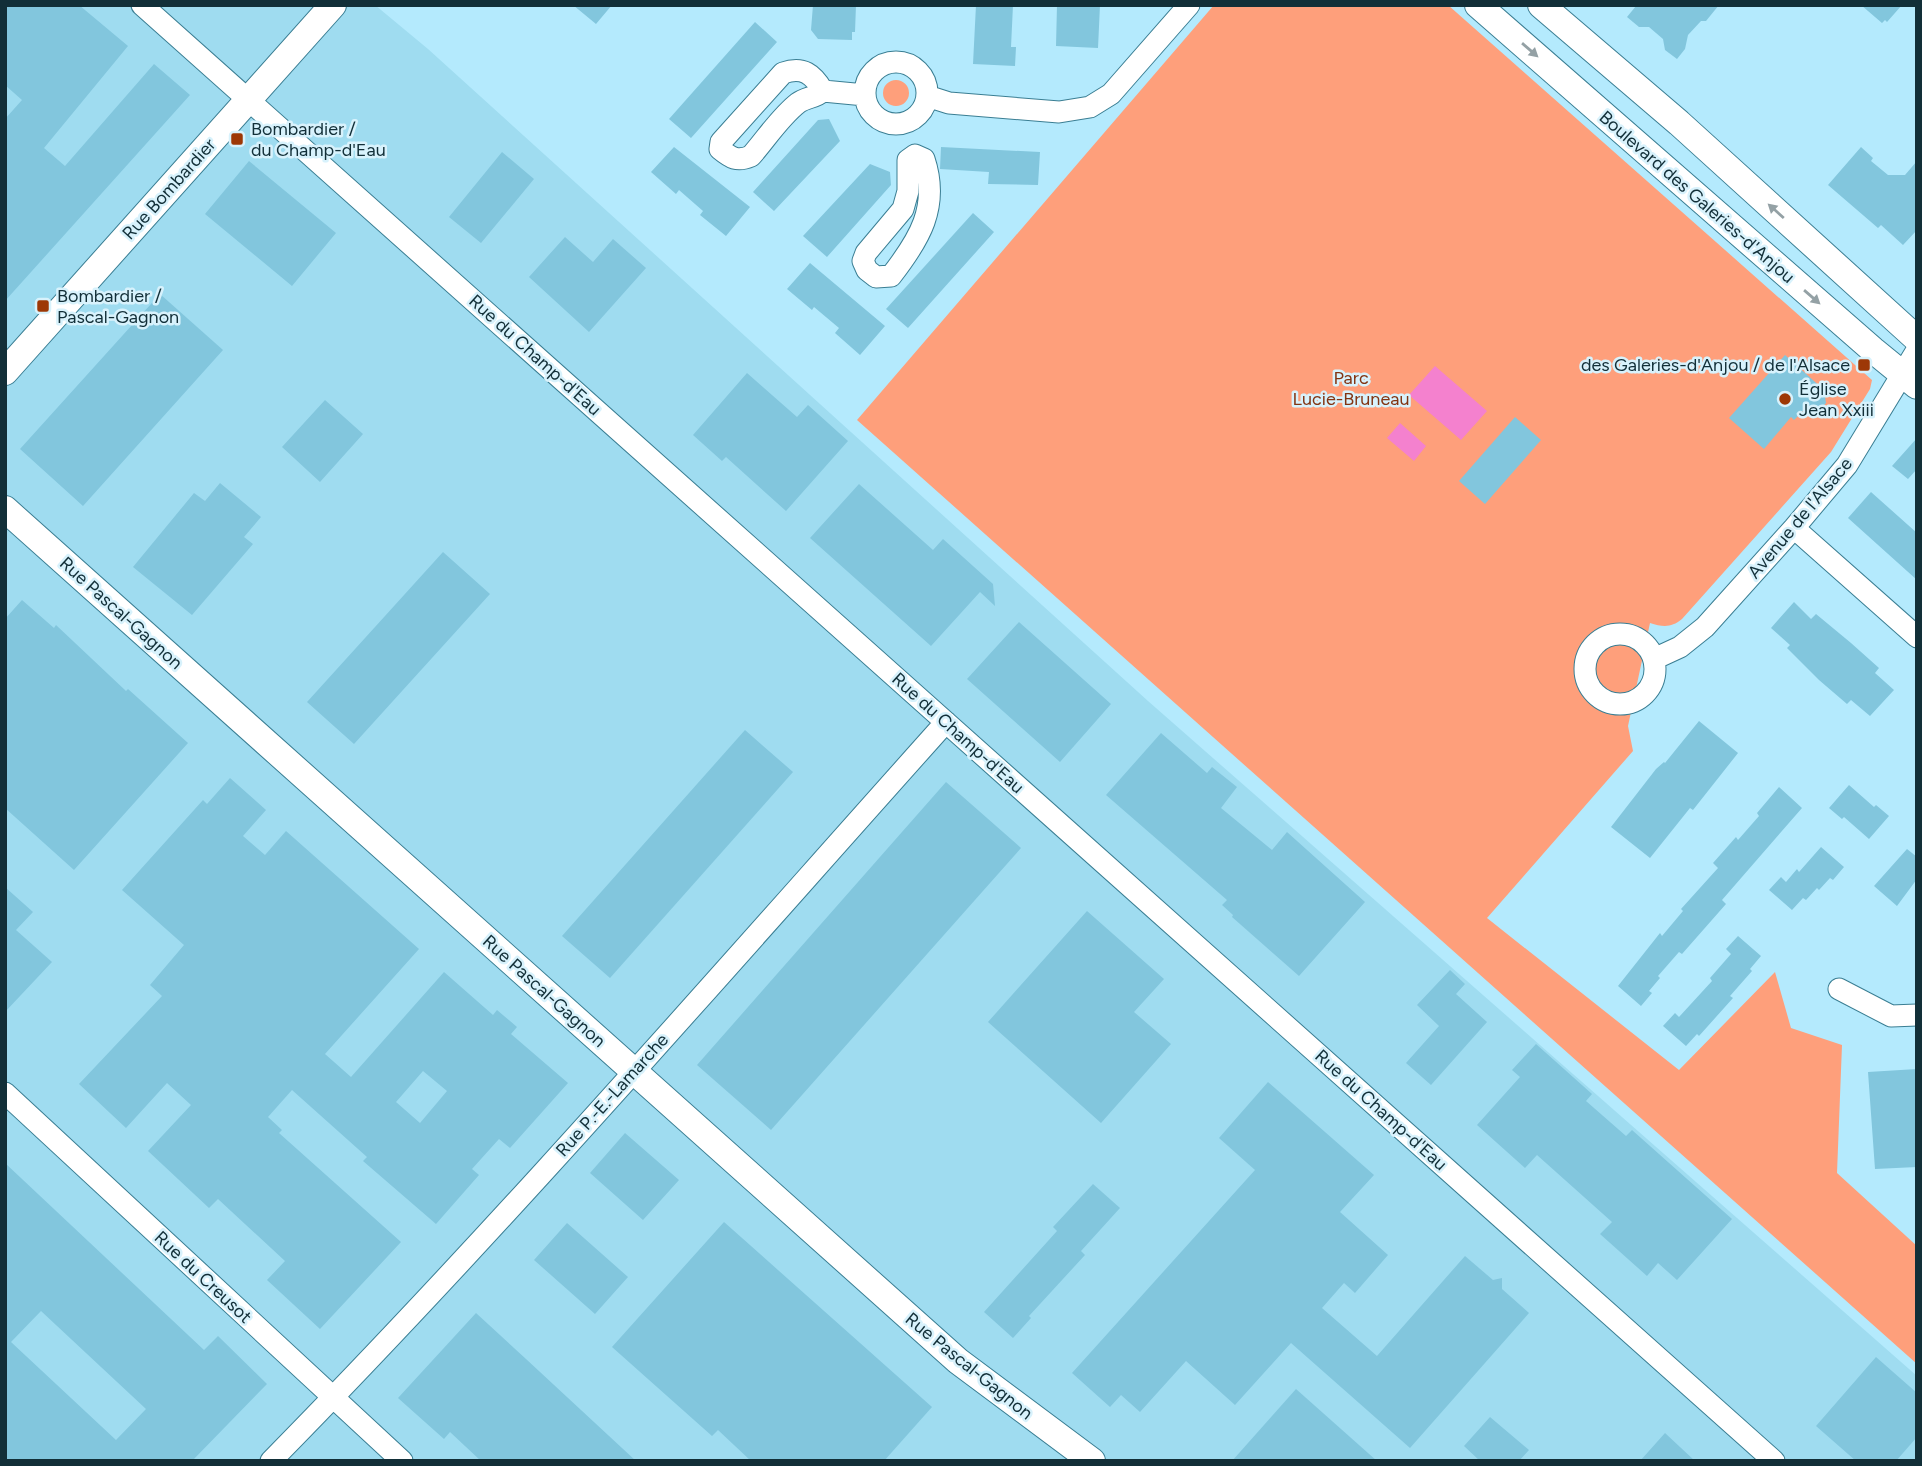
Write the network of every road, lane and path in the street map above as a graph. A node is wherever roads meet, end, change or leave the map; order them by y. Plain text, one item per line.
1 (142, 5) edge
2 (333, 5) edge
3 (1189, 5) edge
4 (1478, 5) edge
5 (1541, 5) edge
6 (823, 91) junction
7 (865, 95) junction
8 (927, 96) junction
9 (249, 100) junction
10 (904, 123) junction
11 (1679, 123) junction
12 (915, 155) junction
13 (1651, 157) junction
14 (1917, 339) edge
15 (1917, 350) edge
16 (5, 372) edge
17 (1910, 380) edge
18 (5, 509) edge
19 (1794, 528) junction
20 (1917, 637) edge
21 (1654, 659) dead end
22 (946, 722) junction
23 (1839, 989) dead end
24 (1917, 1015) edge
25 (634, 1072) junction
26 (5, 1093) edge
27 (334, 1397) junction
28 (271, 1461) edge
29 (402, 1461) edge
30 (1092, 1461) edge
31 (1774, 1461) edge

1 - 9 street, Rue du Champ-d'Eau
2 - 9 street, Rue Bombardier
3 - 8 street
4 -> 13 street, Boulevard des Galeries-d'Anjou
5 - 11 street
6 - 6 street
6 - 7 street
7 - 8 street
7 - 10 street
8 - 10 street
9 - 16 street, Rue Bombardier
9 - 22 street, Rue du Champ-d'Eau
10 - 12 street
11 - 13 street
14 -> 11 street
12 - 12 street
13 -> 17 street, Boulevard des Galeries-d'Anjou
15 - 17 street, Avenue de l'Alsace
17 - 19 street, Avenue de l'Alsace
18 - 25 street, Rue Pascal-Gagnon
19 - 20 street
19 - 21 street, Avenue de l'Alsace
22 - 25 street, Rue P.-E.-Lamarche
22 - 31 street, Rue du Champ-d'Eau
23 - 24 street
25 - 27 street, Rue P.-E.-Lamarche
25 - 30 street, Rue Pascal-Gagnon
26 - 27 street, Rue du Creusot
27 - 28 street, Rue P.-E.-Lamarche
27 - 29 street, Rue du Creusot

